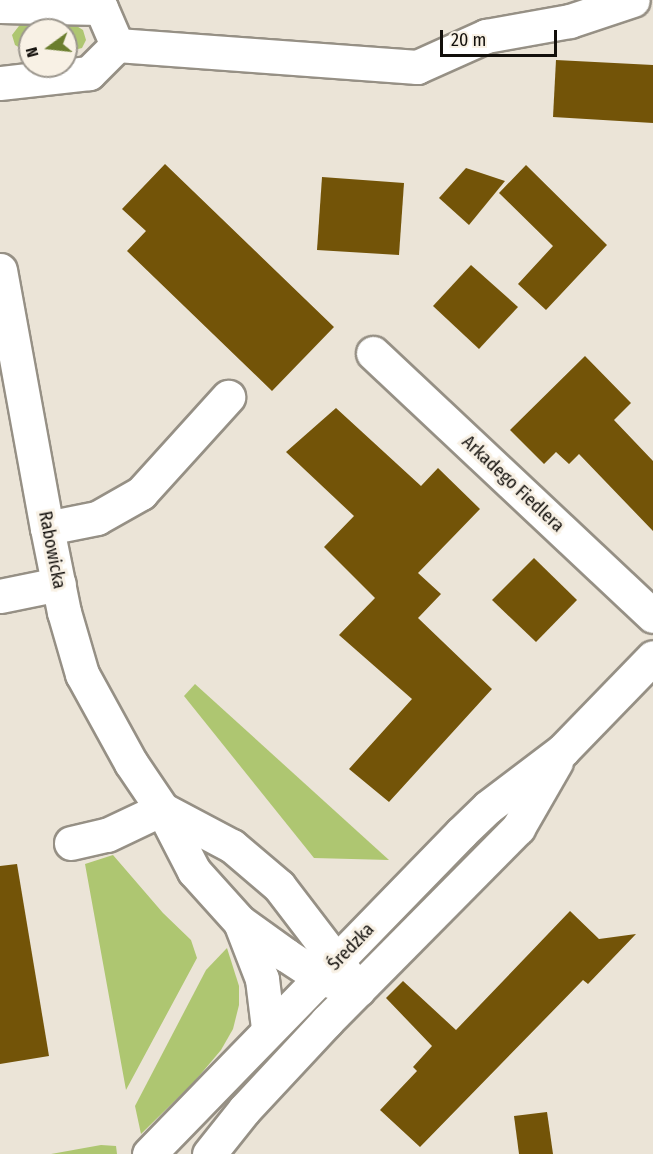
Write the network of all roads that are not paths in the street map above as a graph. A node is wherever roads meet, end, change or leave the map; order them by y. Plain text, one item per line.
1 (633, 0) edge
2 (101, 4) edge
3 (0, 6) edge
4 (117, 45) junction
5 (0, 83) edge
6 (0, 270) edge
7 (373, 353) dead end
8 (228, 397) dead end
9 (47, 528) junction
10 (58, 584) junction
11 (0, 596) edge
12 (653, 616) edge
13 (653, 657) edge
14 (563, 750) junction
15 (162, 809) junction
16 (71, 843) dead end
17 (240, 922) junction
18 (328, 970) junction
19 (358, 990) junction
20 (268, 1028) junction
21 (149, 1154) edge
22 (209, 1154) edge

1 - 4 street
2 - 3 street
2 - 4 street
4 - 5 street
6 - 9 street, Rabowicka
7 - 12 street, Arkadego Fiedlera
8 - 9 street
9 - 10 street, Rabowicka
10 - 11 street
10 - 15 street, Rabowicka
13 - 14 street, Średzka
14 - 18 street, Średzka
14 - 19 street, Średzka
15 - 16 street
15 - 17 street, Rabowicka
15 - 18 street, Rabowicka
17 - 18 street, Rabowicka
17 - 20 street, Rabowicka
18 - 19 street, Rabowicka
18 - 20 street, Średzka
19 - 22 street, Średzka
20 - 21 street, Średzka

